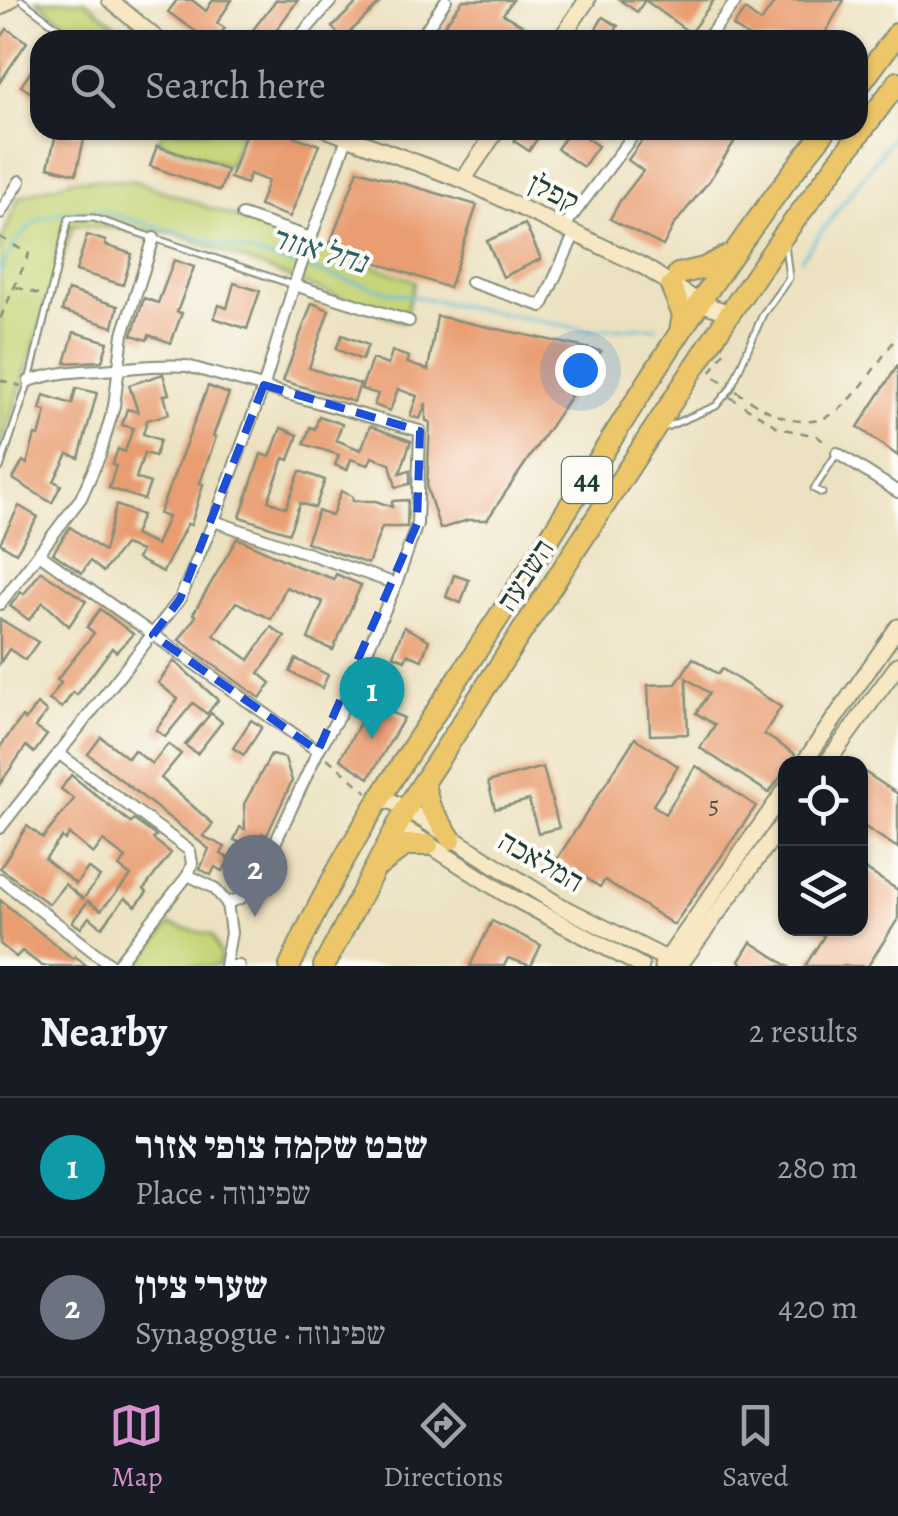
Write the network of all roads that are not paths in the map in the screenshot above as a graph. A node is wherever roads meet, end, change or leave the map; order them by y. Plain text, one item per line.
1 (10, 0) edge
2 (21, 0) edge
3 (110, 0) edge
4 (332, 0) edge
5 (446, 0) edge
6 (587, 0) edge
7 (737, 0) edge
8 (0, 7) edge
9 (62, 30) edge
10 (143, 30) edge
11 (306, 30) edge
12 (426, 30) edge
13 (567, 30) edge
14 (714, 30) edge
15 (898, 33) edge
16 (898, 42) edge
17 (868, 75) edge
18 (868, 77) edge
19 (898, 82) edge
20 (868, 122) edge
21 (346, 140) edge
22 (353, 140) edge
23 (490, 140) edge
24 (630, 140) edge
25 (818, 140) edge
26 (855, 140) edge
27 (463, 180) junction
28 (20, 181) dead end
29 (0, 213) edge
30 (242, 214) dead end
31 (570, 230) junction
32 (783, 236) junction
33 (154, 238) junction
34 (311, 238) junction
35 (737, 249) junction
36 (674, 280) junction
37 (295, 282) junction
38 (470, 282) dead end
39 (704, 296) junction
40 (730, 312) junction
41 (410, 321) dead end
42 (678, 337) junction
43 (118, 369) junction
44 (28, 385) junction
45 (264, 385) junction
46 (652, 434) junction
47 (837, 453) joint
48 (0, 468) edge
49 (898, 492) edge
50 (822, 493) dead end
51 (214, 521) junction
52 (39, 554) junction
53 (396, 584) junction
54 (0, 604) edge
55 (898, 627) edge
56 (153, 635) junction
57 (898, 665) edge
58 (318, 751) junction
59 (58, 754) junction
60 (809, 756) edge
61 (832, 756) edge
62 (424, 785) junction
63 (778, 800) edge
64 (389, 806) junction
65 (0, 828) edge
66 (778, 830) edge
67 (452, 839) junction
68 (428, 845) junction
69 (370, 873) junction
70 (188, 875) junction
71 (0, 879) edge
72 (227, 903) junction
73 (690, 926) junction
74 (695, 943) junction
75 (646, 949) junction
76 (626, 962) edge
77 (673, 964) edge
78 (114, 966) edge
79 (225, 966) edge
80 (239, 966) edge
81 (290, 966) edge
82 (324, 966) edge
83 (641, 966) edge
84 (697, 966) edge

1 - 8 street
2 - 9 lane
3 - 10 street
4 - 11 street
5 - 12 street
6 - 13 street
7 - 14 street
15 - 17 highway
16 - 18 highway
19 - 20 highway, השבעה / 44
21 - 34 street
22 - 27 street, קפלן
23 - 27 street
24 - 31 street
25 - 35 highway, השבעה / 44
26 - 32 highway, השבעה / 44
27 - 31 street, קפלן
28 - 29 street
30 - 34 street
31 - 36 street, קפלן
31 - 38 street
32 - 40 highway, השבעה / 44
32 - 46 lane
33 - 37 lane
33 - 43 street
33 - 44 lane
34 - 37 street
35 - 36 highway
35 - 39 highway, השבעה / 44
36 - 39 street, קפלן
36 - 42 highway
37 - 41 street
37 - 45 street
39 - 40 street, קפלן
39 - 42 highway, השבעה / 44
40 - 46 highway, השבעה / 44
42 - 64 highway, השבעה / 44
43 - 44 street
43 - 45 street
43 - 52 street
44 - 48 lane
45 - 51 street
45 - 53 street
46 - 62 highway, השבעה / 44
47 - 49 street
47 - 50 lane
51 - 53 street
51 - 56 street
52 - 54 street
52 - 56 street
53 - 58 street
55 - 60 street
56 - 58 street
56 - 59 street
57 - 61 street
58 - 72 street
59 - 65 street
59 - 70 street
62 - 64 highway, השבעה / 44
62 - 67 highway
63 - 73 street
64 - 67 street, המלאכה
64 - 68 street, המלאכה
64 - 69 highway, השבעה / 44
64 - 81 highway, השבעה / 44
66 - 74 street
67 - 75 street, המלאכה
68 - 69 highway
68 - 76 street, המלאכה
69 - 82 highway, השבעה / 44
70 - 72 street
70 - 78 street
71 - 78 street
72 - 79 street
73 - 75 street
73 - 77 street
74 - 77 street
74 - 84 street
75 - 77 street, המלאכה
76 - 83 street, המלאכה
79 - 80 street

